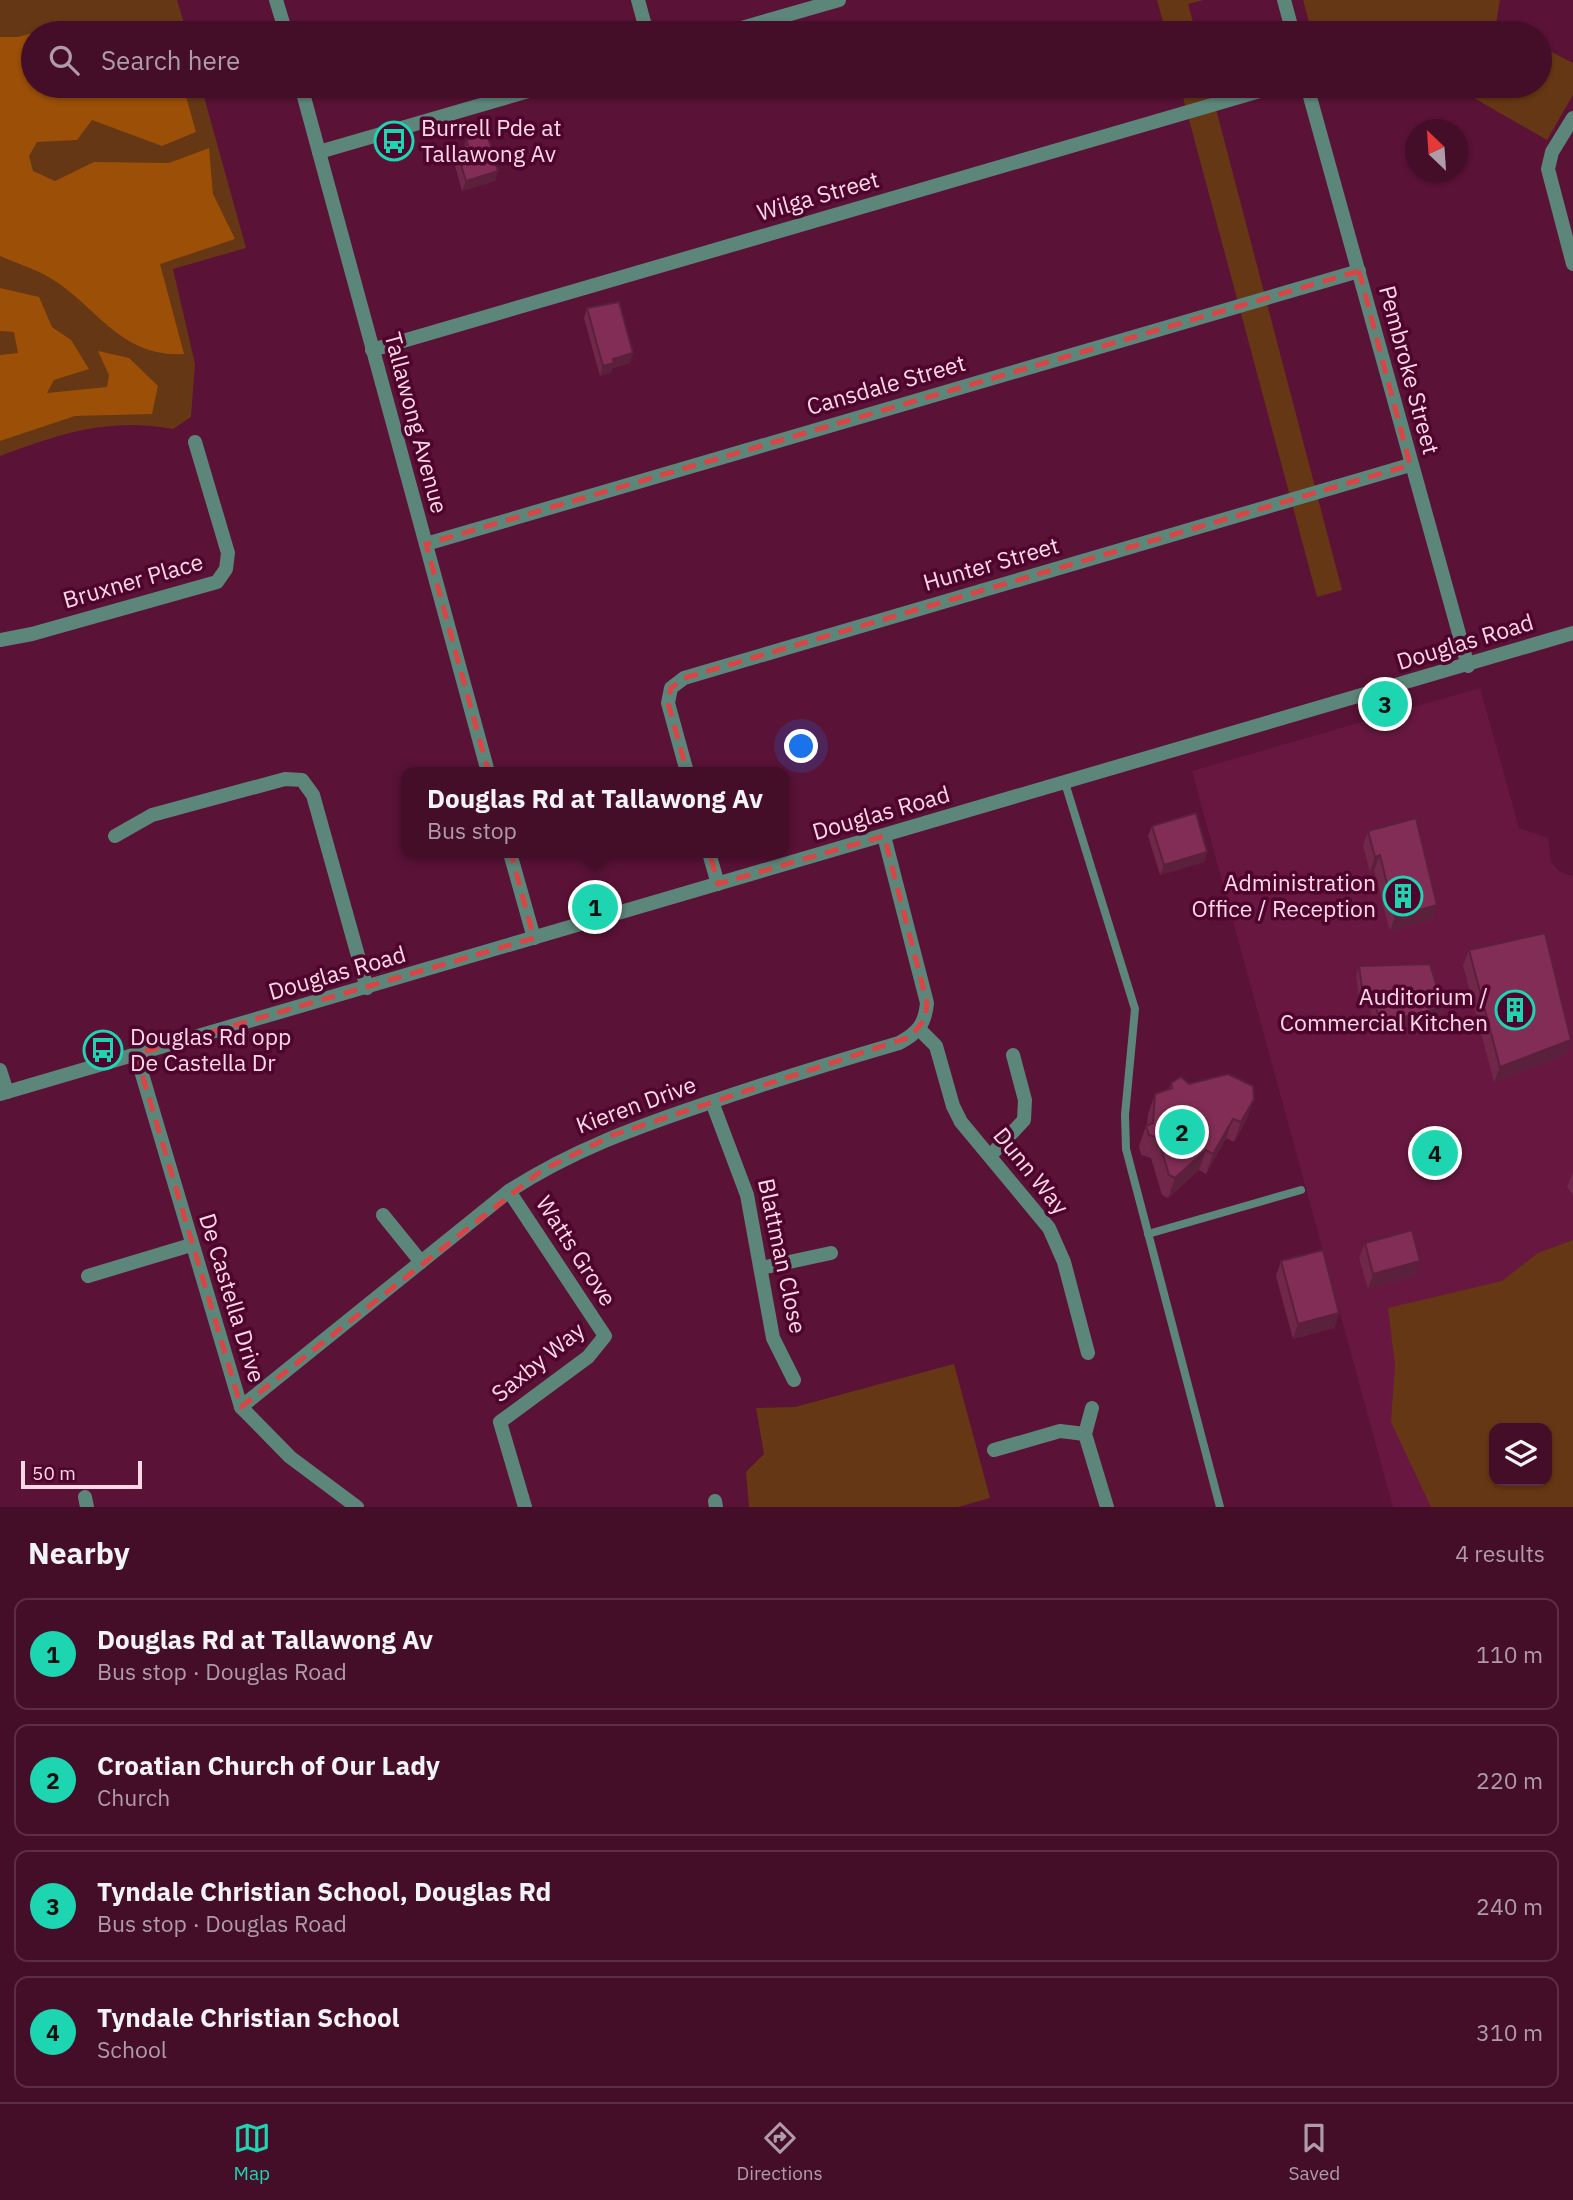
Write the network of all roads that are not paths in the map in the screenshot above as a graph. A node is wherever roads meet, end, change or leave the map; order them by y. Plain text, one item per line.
1 (276, 0) edge
2 (638, 0) edge
3 (839, 0) edge
4 (1284, 0) edge
5 (282, 21) edge
6 (644, 21) edge
7 (766, 21) edge
8 (1290, 21) edge
9 (304, 98) edge
10 (505, 98) edge
11 (1236, 98) edge
12 (1310, 98) edge
13 (1573, 118) edge
14 (319, 152) junction
15 (1573, 264) edge
16 (1359, 271) junction
17 (372, 350) junction
18 (195, 442) dead end
19 (1410, 465) junction
20 (426, 544) junction
21 (1573, 633) edge
22 (0, 640) edge
23 (1468, 666) junction
24 (487, 767) edge
25 (686, 767) edge
26 (1065, 783) junction
27 (115, 836) dead end
28 (884, 836) junction
29 (511, 858) edge
30 (710, 858) edge
31 (718, 884) junction
32 (534, 939) junction
33 (367, 988) junction
34 (919, 1029) junction
35 (136, 1054) junction
36 (1013, 1055) dead end
37 (0, 1070) edge
38 (3, 1093) edge
39 (712, 1102) junction
40 (991, 1155) junction
41 (509, 1191) junction
42 (1301, 1191) dead end
43 (383, 1215) dead end
44 (1148, 1234) junction
45 (191, 1245) junction
46 (831, 1253) dead end
47 (421, 1262) junction
48 (761, 1268) junction
49 (88, 1276) dead end
50 (605, 1336) joint
51 (1088, 1353) dead end
52 (794, 1380) dead end
53 (241, 1407) junction
54 (1092, 1408) dead end
55 (1085, 1434) junction
56 (994, 1450) dead end
57 (357, 1507) edge
58 (525, 1507) edge
59 (1107, 1507) edge
60 (1220, 1507) edge

1 - 5 street
2 - 6 street
3 - 7 street
4 - 8 street
9 - 14 street, Tallawong Avenue
10 - 14 street
11 - 17 street, Wilga Street
12 - 16 street, Pembroke Street
13 - 15 street
14 - 17 street, Tallawong Avenue
16 - 19 street, Pembroke Street
16 - 20 street, Cansdale Street
17 - 20 street, Tallawong Avenue
18 - 22 street, Bruxner Place
19 - 23 street, Pembroke Street
19 - 25 street, Hunter Street
20 - 24 street, Tallawong Avenue
21 - 23 street, Douglas Road
23 - 26 street, Douglas Road
26 - 28 street, Douglas Road
26 - 44 lane
27 - 33 street
28 - 31 street, Douglas Road
28 - 34 street
29 - 32 street
30 - 31 street
31 - 32 street, Douglas Road
32 - 33 street, Douglas Road
33 - 35 street, Douglas Road
34 - 39 street, Kieren Drive
34 - 40 street, Dunn Way
35 - 38 street, Douglas Road
35 - 45 street, De Castella Drive
36 - 40 street
37 - 38 street
39 - 41 street, Kieren Drive
39 - 48 street, Blattman Close
40 - 51 street, Dunn Way
41 - 47 street, Kieren Drive
41 - 50 street, Watts Grove
42 - 44 lane
43 - 47 street
44 - 60 lane
45 - 49 street
45 - 53 street, De Castella Drive
46 - 48 street
47 - 53 street, Kieren Drive
48 - 52 street, Blattman Close
50 - 58 street, Saxby Way
53 - 57 street, De Castella Drive
54 - 55 street
55 - 56 street
55 - 59 street

